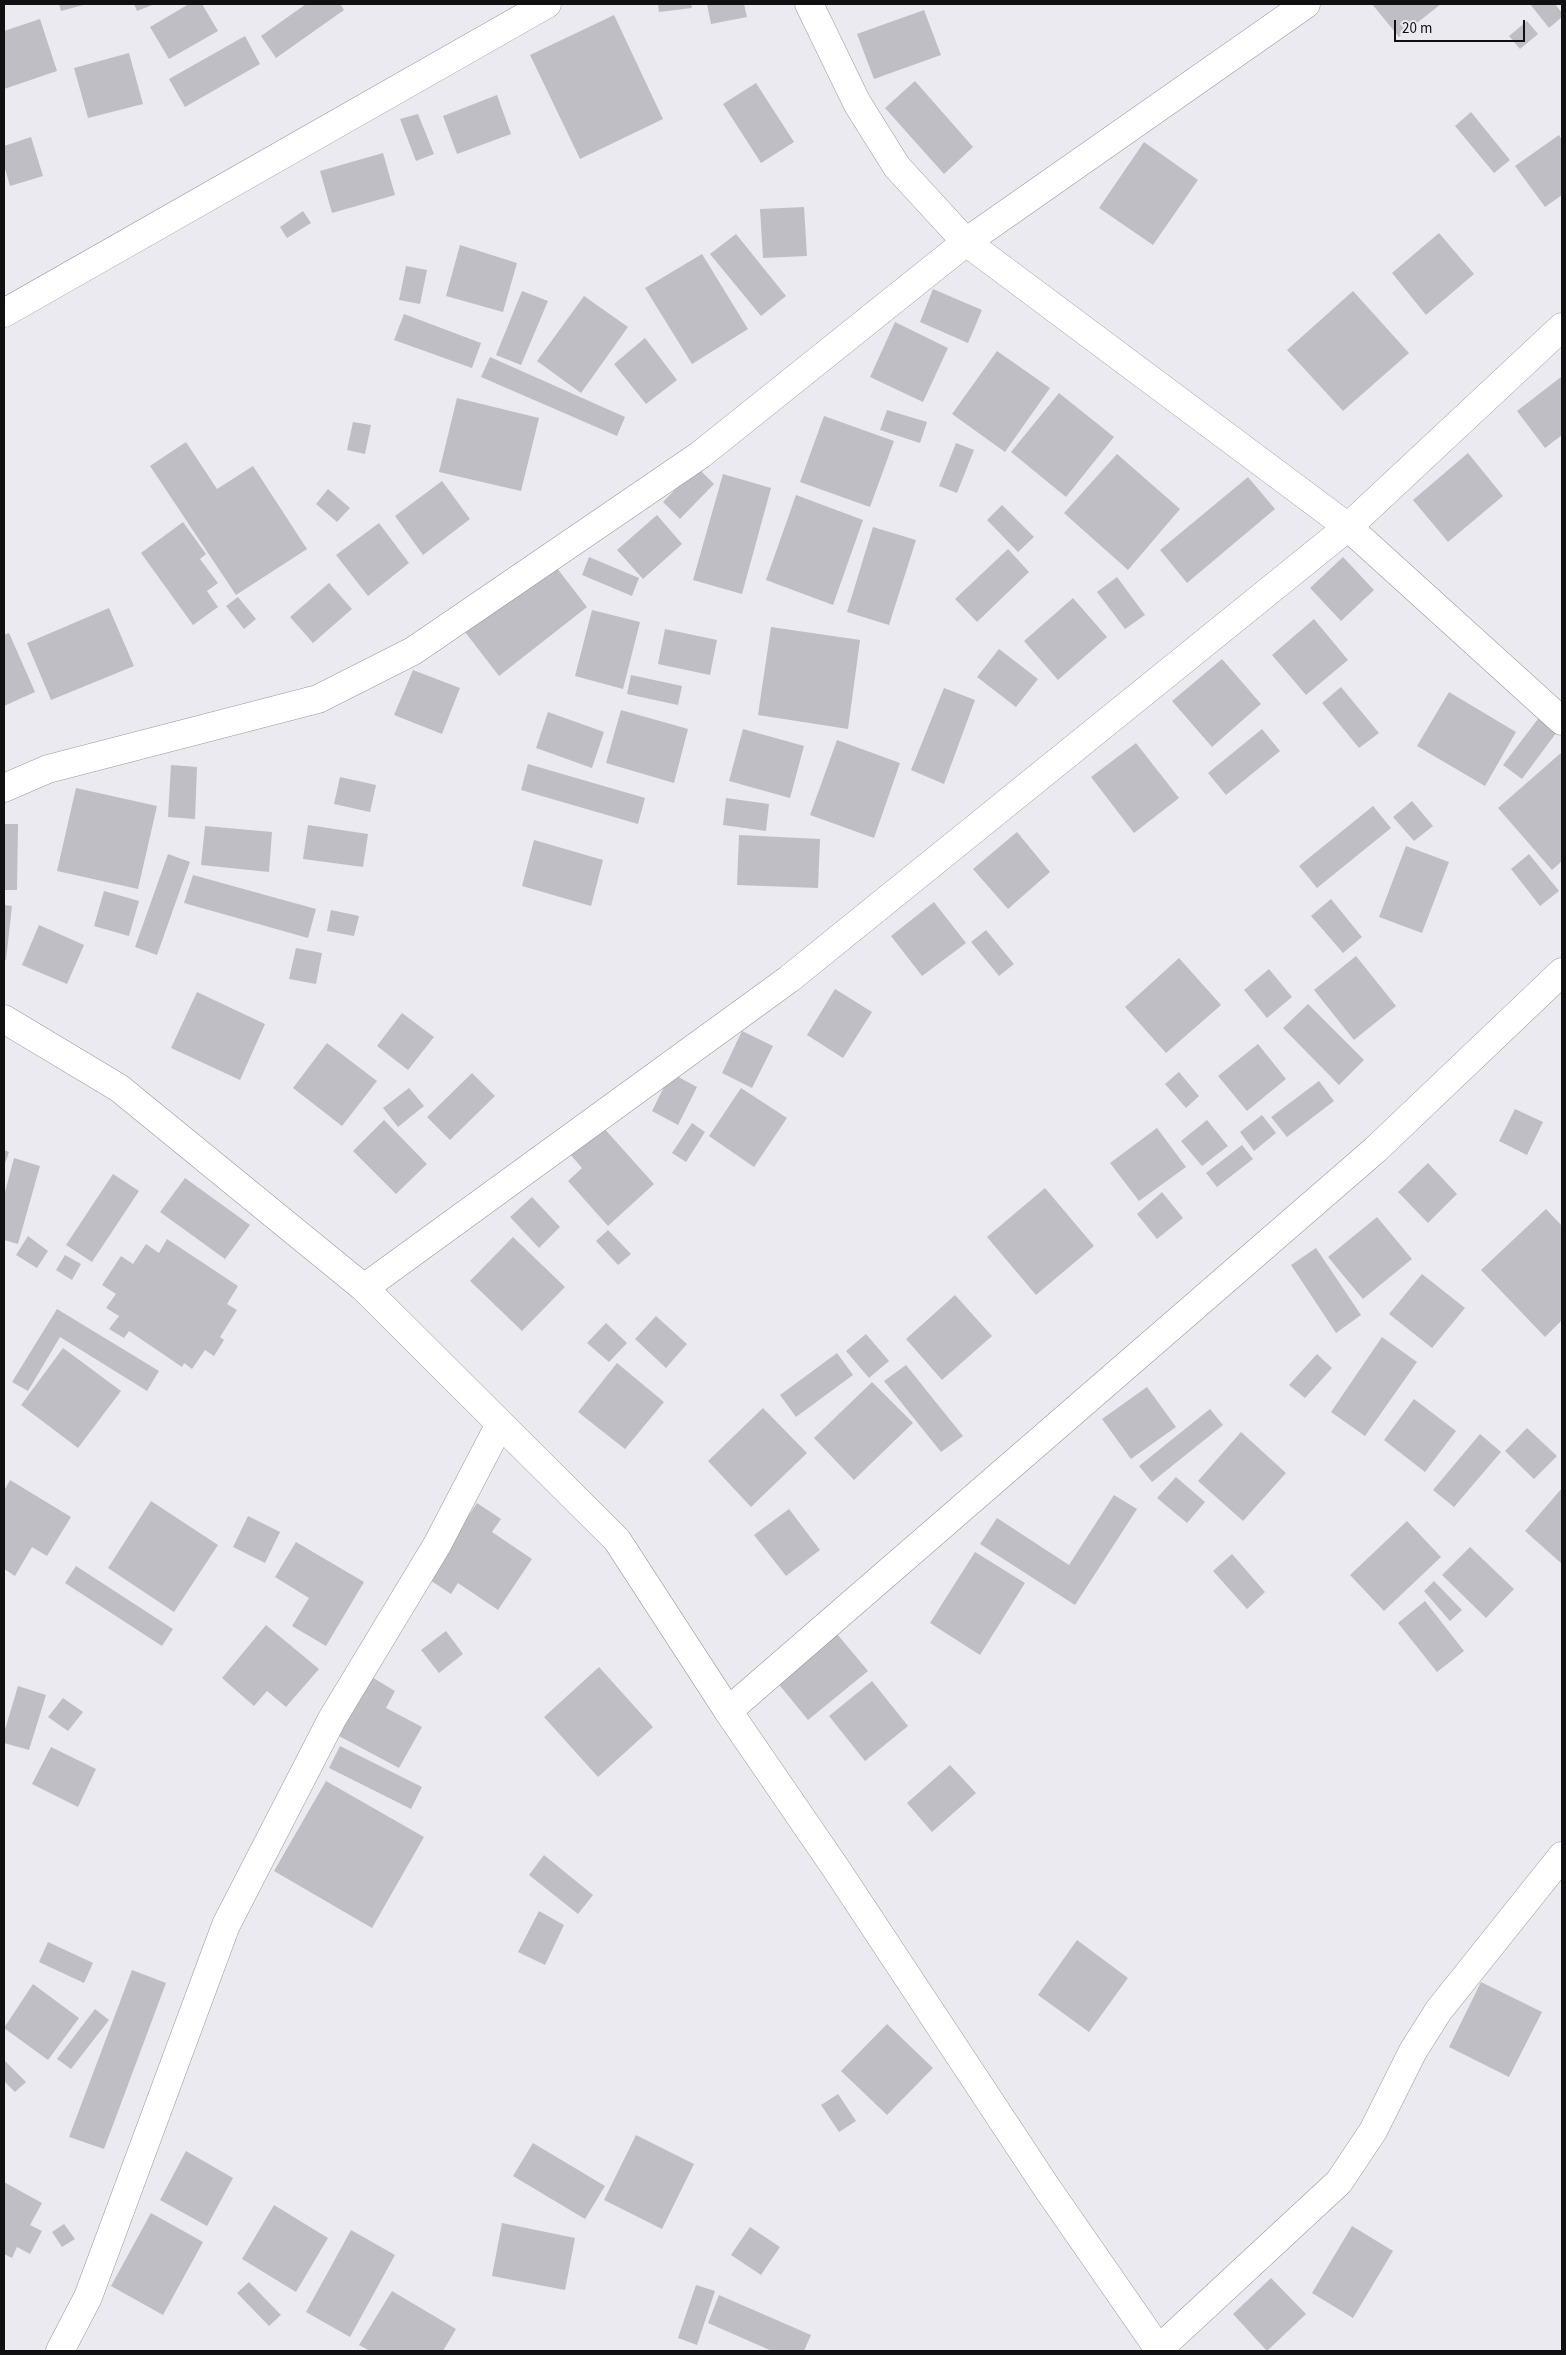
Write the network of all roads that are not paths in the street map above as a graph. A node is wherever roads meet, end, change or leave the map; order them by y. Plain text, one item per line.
1 (547, 4) edge
2 (809, 4) edge
3 (1306, 4) edge
4 (966, 242) junction
5 (4, 313) edge
6 (1562, 327) edge
7 (1348, 527) junction
8 (1562, 721) edge
9 (4, 788) edge
10 (1562, 972) edge
11 (5, 1023) edge
12 (364, 1288) junction
13 (500, 1424) junction
14 (728, 1712) junction
15 (1562, 1856) edge
16 (1160, 2350) edge
17 (60, 2351) edge

1 - 5 street
2 - 4 street
3 - 4 street
4 - 7 street
4 - 9 street
6 - 7 street
7 - 8 street
7 - 12 street
10 - 14 street
11 - 12 street
12 - 13 street
13 - 14 street
13 - 17 street
14 - 16 street
15 - 16 street

